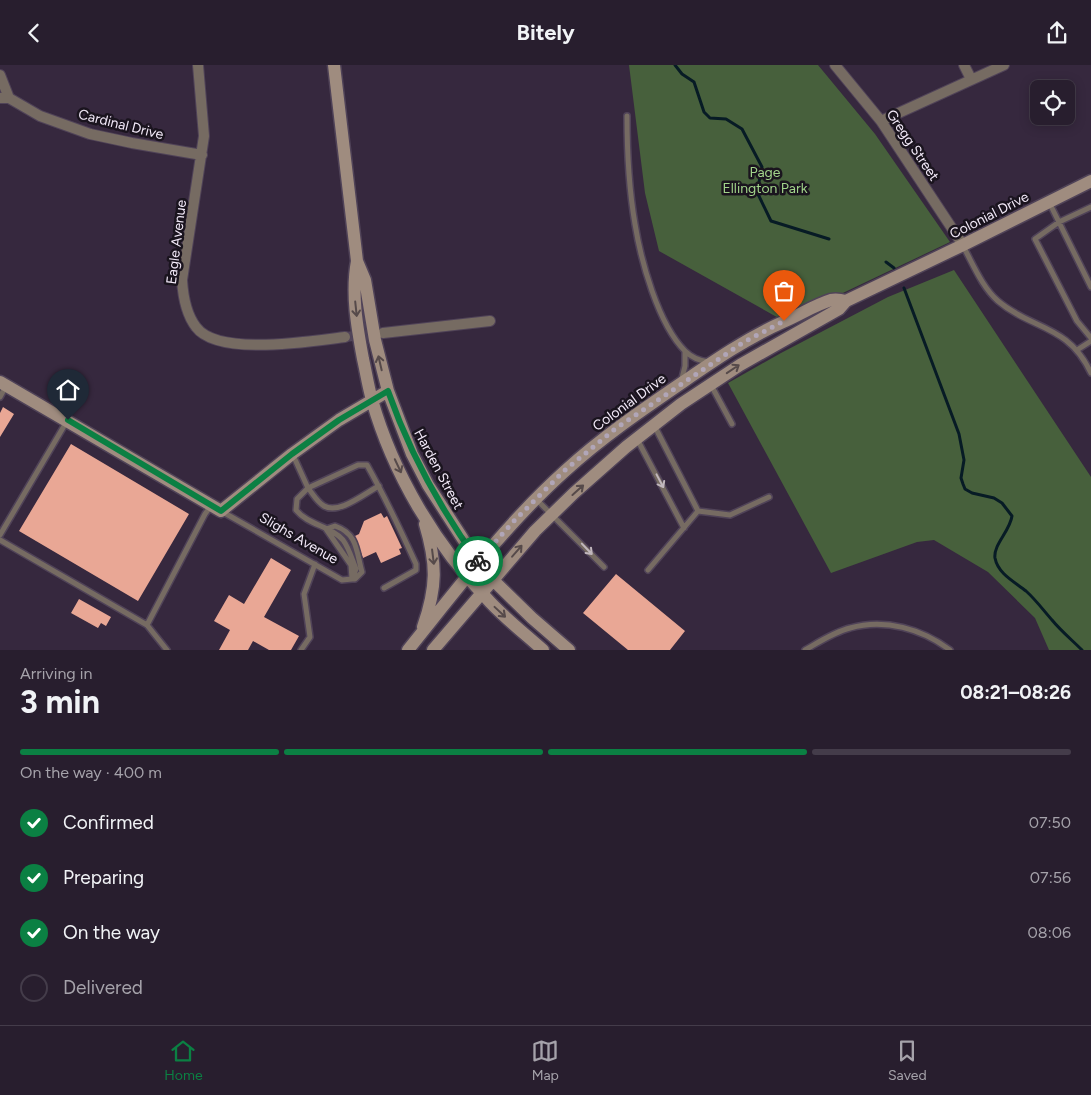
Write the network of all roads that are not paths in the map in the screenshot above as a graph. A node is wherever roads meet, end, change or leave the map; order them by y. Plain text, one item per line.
1 (198, 65) edge
2 (334, 65) edge
3 (835, 65) edge
4 (964, 65) edge
5 (1004, 65) edge
6 (0, 75) edge
7 (972, 79) junction
8 (4, 98) edge
9 (627, 117) dead end
10 (881, 121) junction
11 (202, 155) junction
12 (1091, 181) edge
13 (1049, 202) junction
14 (1091, 207) edge
15 (1059, 222) junction
16 (963, 245) junction
17 (357, 261) junction
18 (1091, 287) edge
19 (846, 301) junction
20 (490, 321) dead end
21 (386, 333) tunnel mouth
22 (345, 337) tunnel mouth
23 (1091, 340) edge
24 (1077, 350) junction
25 (685, 352) junction
26 (712, 363) junction
27 (1091, 373) edge
28 (680, 384) junction
29 (711, 384) junction
30 (2, 388) edge
31 (388, 391) junction
32 (372, 400) junction
33 (68, 420) junction
34 (732, 424) dead end
35 (654, 425) junction
36 (637, 438) junction
37 (292, 454) junction
38 (379, 486) junction
39 (308, 488) junction
40 (769, 497) dead end
41 (537, 499) junction
42 (216, 508) junction
43 (421, 510) junction
44 (698, 511) junction
45 (552, 514) junction
46 (684, 528) junction
47 (326, 529) junction
48 (0, 535) edge
49 (0, 540) edge
50 (478, 562) junction
51 (315, 564) junction
52 (604, 567) dead end
53 (648, 570) dead end
54 (353, 576) junction
55 (467, 576) junction
56 (492, 579) junction
57 (384, 587) dead end
58 (481, 592) junction
59 (147, 625) junction
60 (420, 635) junction
61 (167, 650) edge
62 (302, 650) edge
63 (408, 650) edge
64 (433, 650) edge
65 (543, 650) edge
66 (569, 650) edge
67 (805, 650) edge
68 (950, 650) edge

1 - 11 street, Eagle Avenue
2 - 17 main road, Harden Street
3 - 10 street, Gregg Street
4 - 7 street
5 - 7 street
6 - 8 street, Cardinal Drive
7 - 10 street
8 - 11 street, Cardinal Drive
9 - 25 lane
10 - 16 street, Gregg Street
11 - 22 street, Eagle Avenue
12 - 13 main road, Colonial Drive
13 - 15 lane
13 - 16 main road, Colonial Drive
14 - 15 lane
15 - 18 lane
15 - 23 lane
16 - 19 main road, Colonial Drive
16 - 24 lane
31 -> 17 main road, Harden Street
17 -> 32 main road, Harden Street
19 - 26 main road, Colonial Drive
29 -> 19 main road, Colonial Drive
20 - 21 street
23 - 24 lane
24 - 27 lane
25 - 26 lane
25 - 28 lane
26 - 28 main road, Colonial Drive
28 - 41 main road, Colonial Drive
29 - 34 lane
29 - 35 main road, Colonial Drive
30 - 33 main road, Slighs Avenue
31 - 32 main road
31 - 50 main road, Harden Street
32 - 37 main road
32 -> 43 main road, Harden Street
33 - 42 main road, Slighs Avenue
33 - 48 lane
35 - 36 main road, Colonial Drive
35 - 44 lane
45 -> 36 main road, Colonial Drive
36 -> 46 lane
37 - 39 lane
37 - 42 main road
38 - 39 lane
38 - 39 lane, Slighs Avenue
38 - 57 lane
39 - 47 lane, Slighs Avenue
40 - 44 lane
41 - 45 lane
41 - 50 main road, Colonial Drive
42 - 51 lane, Slighs Avenue
42 - 59 lane
43 - 55 main road, Harden Street
43 -> 60 main road
44 - 46 lane
45 -> 52 lane
56 -> 45 main road, Colonial Drive
46 - 53 lane
47 - 54 lane, Slighs Avenue
47 - 54 lane
49 - 59 lane
50 - 55 main road, Colonial Drive
50 - 56 main road, Harden Street
51 - 54 lane, Slighs Avenue
51 - 62 lane
55 - 58 main road, Harden Street
55 - 60 main road, Colonial Drive
56 - 58 main road, Colonial Drive
56 - 66 main road, Harden Street
58 - 64 main road, Colonial Drive
58 -> 65 main road, Harden Street
59 - 61 lane
60 - 63 main road, Colonial Drive
67 - 68 lane

